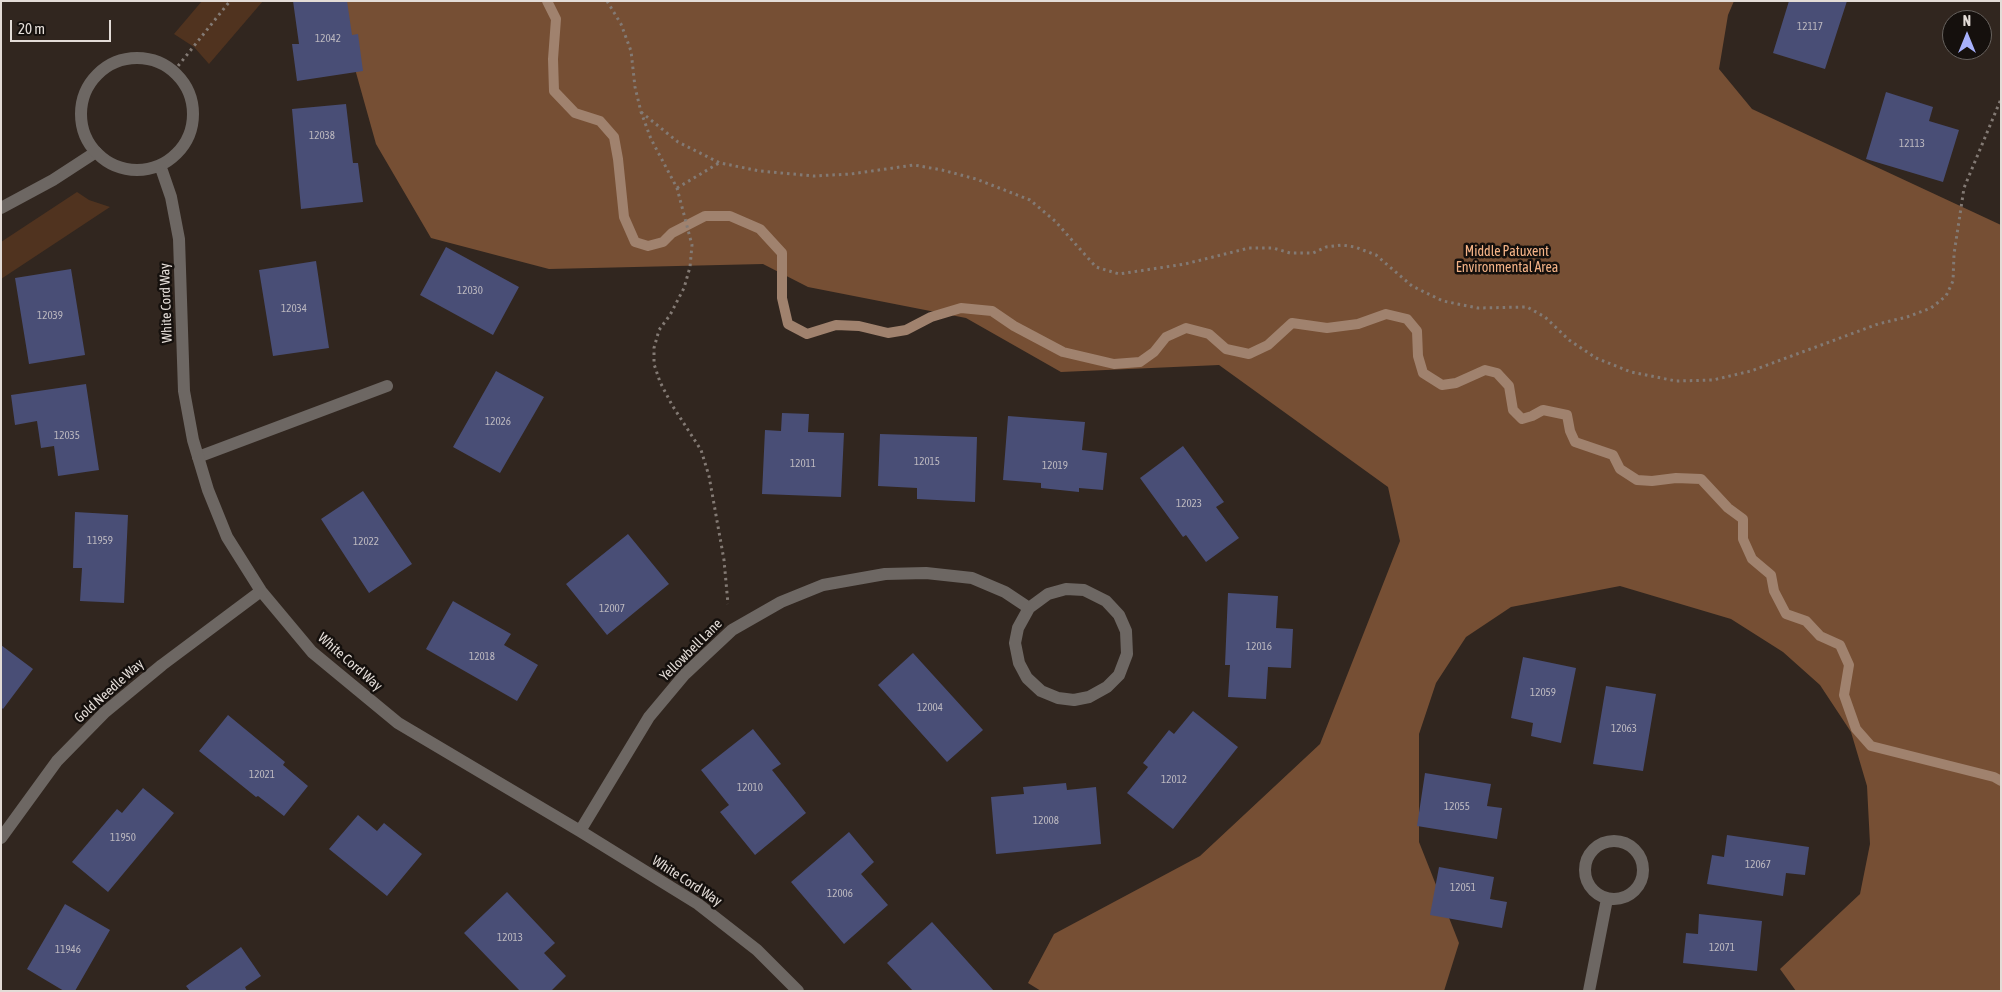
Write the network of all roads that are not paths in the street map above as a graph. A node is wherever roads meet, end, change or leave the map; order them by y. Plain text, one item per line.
1 (96, 152) junction
2 (160, 165) junction
3 (1, 208) edge
4 (386, 386) dead end
5 (198, 456) junction
6 (261, 591) junction
7 (1029, 608) junction
8 (3, 831) edge
9 (580, 831) junction
10 (1607, 899) junction
11 (798, 991) edge
12 (1589, 991) edge

1 - 2 street
1 - 2 street
1 - 3 street
2 - 5 street, White Cord Way
4 - 5 street
5 - 6 street, White Cord Way
6 - 8 street, Gold Needle Way
6 - 9 street, White Cord Way
7 - 7 street
7 - 9 street, Yellowbell Lane
9 - 11 street, White Cord Way
10 - 10 street
10 - 12 street

